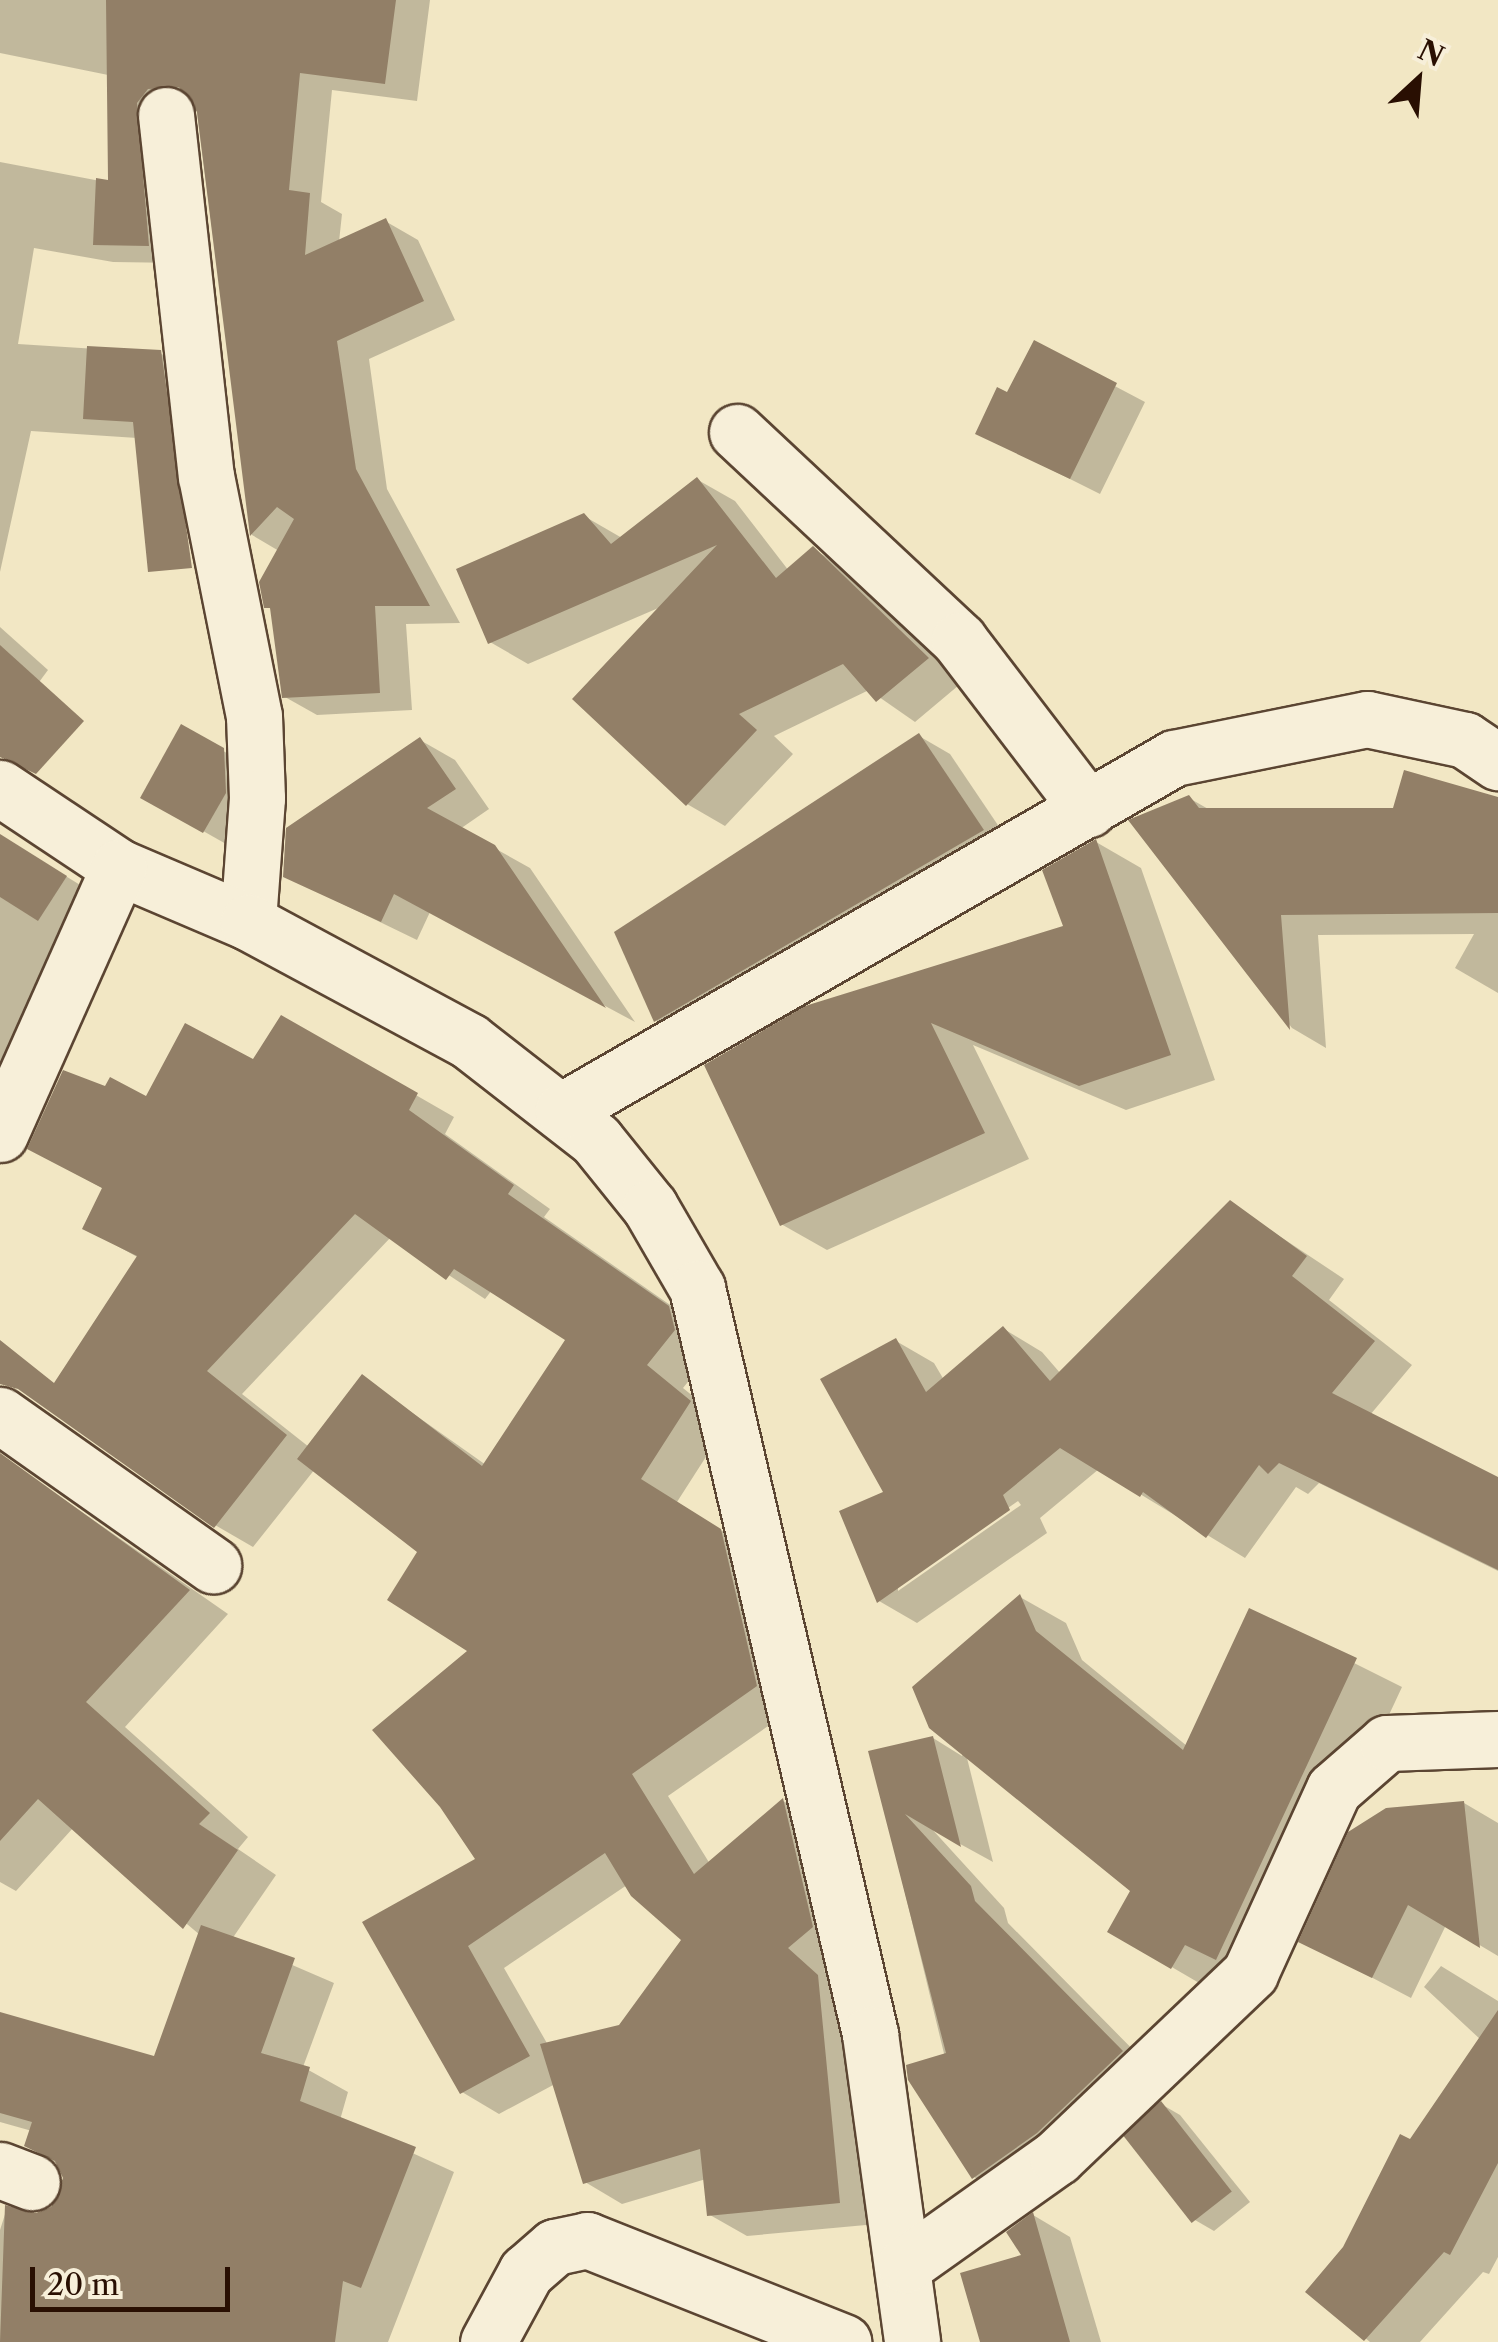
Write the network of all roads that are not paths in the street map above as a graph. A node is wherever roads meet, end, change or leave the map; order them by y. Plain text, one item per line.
1 (166, 115) dead end
2 (738, 432) dead end
3 (1498, 762) edge
4 (0, 788) edge
5 (1088, 809) junction
6 (119, 867) junction
7 (248, 922) junction
8 (563, 1110) junction
9 (0, 1134) edge
10 (0, 1415) edge
11 (213, 1565) dead end
12 (1498, 1738) edge
13 (905, 2264) junction
14 (488, 2342) edge
15 (844, 2342) edge
16 (912, 2342) edge

1 - 7 street
2 - 5 street
3 - 5 street
4 - 6 street
5 - 8 street
6 - 7 street
6 - 9 street
7 - 8 street
8 - 13 street
10 - 11 street
12 - 13 street
13 - 16 street
14 - 15 street

